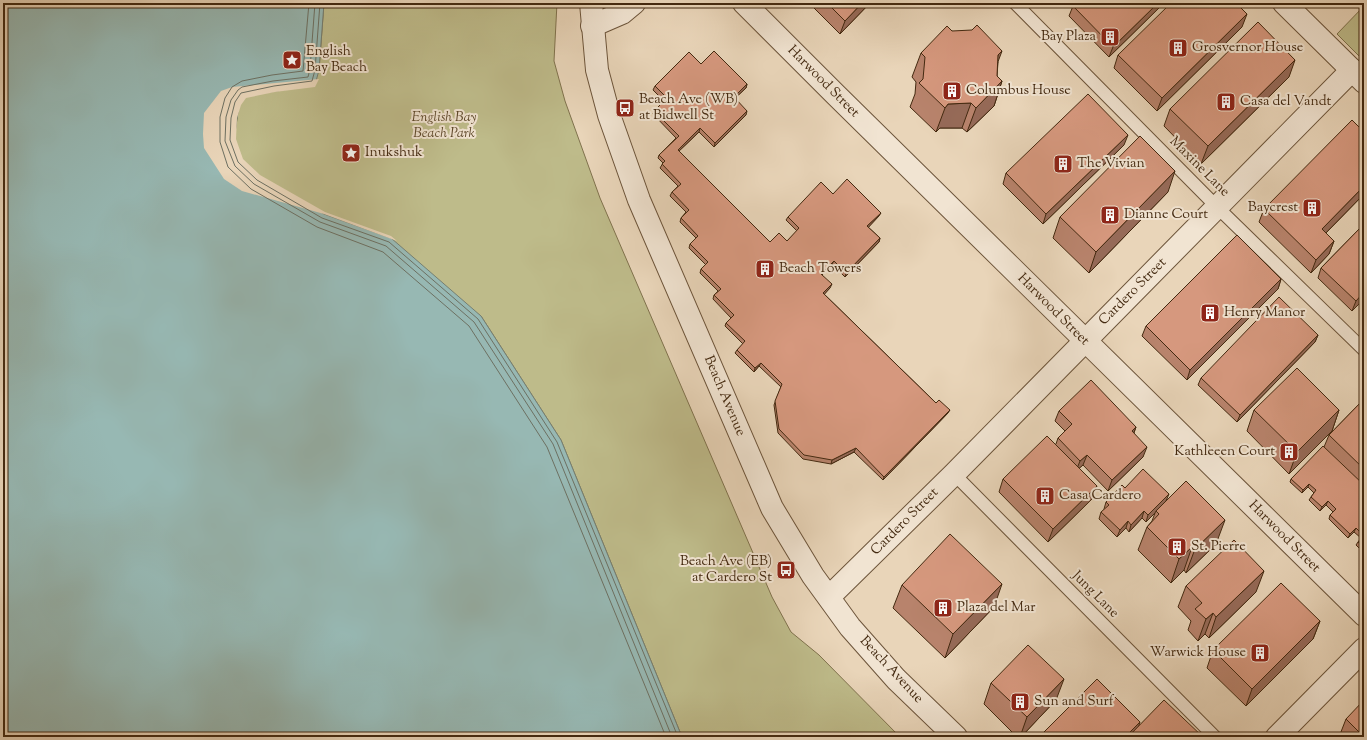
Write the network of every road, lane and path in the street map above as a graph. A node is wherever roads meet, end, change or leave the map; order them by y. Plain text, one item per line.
1 (591, 3) edge
2 (634, 3) edge
3 (744, 3) edge
4 (1015, 3) edge
5 (1284, 3) edge
6 (592, 26) junction
7 (1358, 76) edge
8 (1217, 207) junction
9 (1085, 341) junction
10 (1364, 350) edge
11 (954, 474) junction
12 (829, 597) junction
13 (1364, 615) edge
14 (1364, 649) edge
15 (956, 737) edge
16 (1215, 737) edge
17 (1277, 737) edge

1 - 6 street, Beach Avenue
2 - 6 street
3 - 9 street, Harwood Street
4 - 8 lane, Maxine Lane
5 - 7 street
6 - 12 street, Beach Avenue
7 - 8 street, Cardero Street
8 - 9 street, Cardero Street
8 - 10 lane, Maxine Lane
9 - 11 street, Cardero Street
9 - 13 street, Harwood Street
11 - 12 street, Cardero Street
11 - 16 lane, Jung Lane
12 - 15 street, Beach Avenue
14 - 17 street

